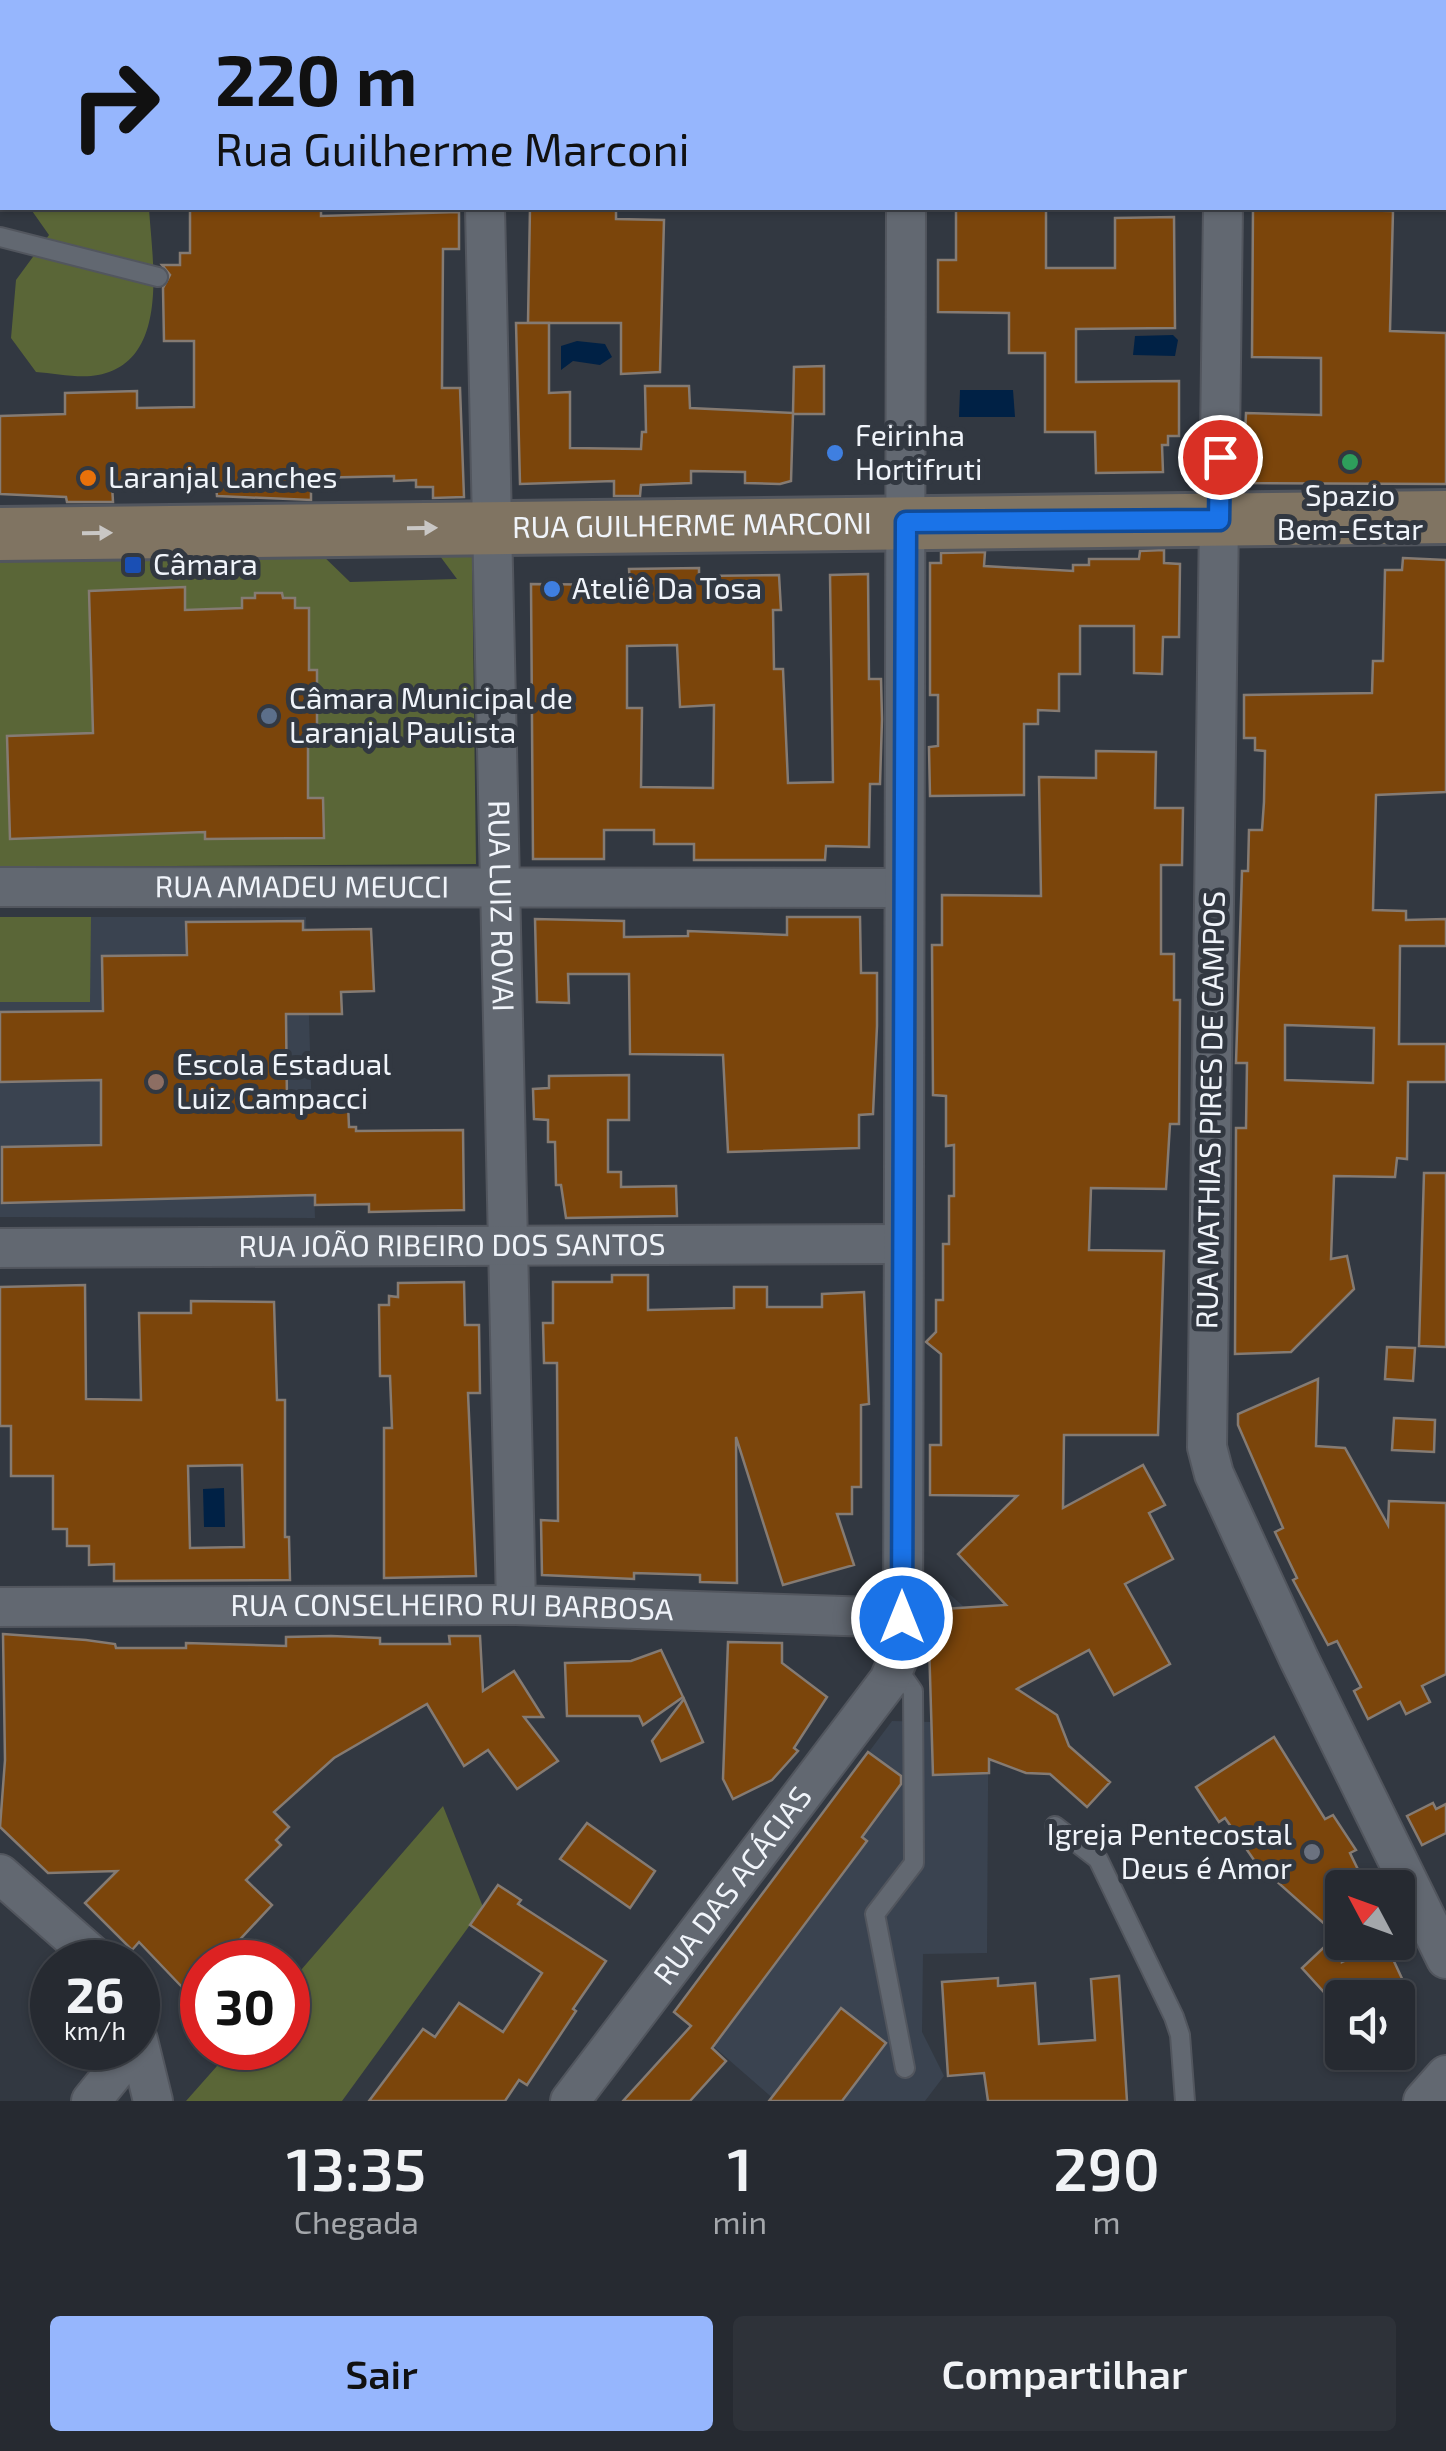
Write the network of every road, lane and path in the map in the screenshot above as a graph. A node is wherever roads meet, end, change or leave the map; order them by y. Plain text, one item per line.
1 (485, 210) edge
2 (906, 210) edge
3 (1223, 210) edge
4 (0, 238) edge
5 (158, 276) dead end
6 (1446, 517) edge
7 (1219, 520) junction
8 (906, 522) junction
9 (492, 528) junction
10 (0, 534) edge
11 (0, 887) edge
12 (500, 887) junction
13 (904, 888) junction
14 (902, 1244) junction
15 (0, 1248) edge
16 (509, 1248) junction
17 (516, 1605) junction
18 (0, 1607) edge
19 (902, 1618) junction
20 (897, 1668) junction
21 (1055, 1826) dead end
22 (0, 1874) edge
23 (75, 1940) edge
24 (1446, 1959) edge
25 (905, 2068) dead end
26 (116, 2070) edge
27 (144, 2070) edge
28 (1446, 2075) edge
29 (91, 2101) edge
30 (152, 2101) edge
31 (570, 2101) edge
32 (1185, 2101) edge
33 (1423, 2101) edge

1 - 9 street, RUA LUIZ ROVAI
2 - 8 street
3 - 7 street, RUA MATHIAS PIRES DE CAMPOS
4 - 5 lane
6 - 7 main road, RUA GUILHERME MARCONI
7 - 8 main road, RUA GUILHERME MARCONI
7 - 24 street, RUA MATHIAS PIRES DE CAMPOS
8 - 9 main road, RUA GUILHERME MARCONI
8 - 13 street
10 -> 9 main road, RUA GUILHERME MARCONI
9 - 12 street, RUA LUIZ ROVAI
11 - 12 street, RUA AMADEU MEUCCI
12 - 13 street, RUA AMADEU MEUCCI
12 - 16 street, RUA LUIZ ROVAI
13 - 14 street
14 - 16 street, RUA JOÃO RIBEIRO DOS SANTOS
14 - 19 street
15 - 16 street, RUA JOÃO RIBEIRO DOS SANTOS
16 - 17 street, RUA LUIZ ROVAI
17 - 18 street, RUA CONSELHEIRO RUI BARBOSA
17 - 19 street, RUA CONSELHEIRO RUI BARBOSA
19 - 20 street
20 - 25 lane
20 - 31 street, RUA DAS ACÁCIAS
21 - 32 lane
22 - 23 street
26 - 29 street
27 - 30 street
28 - 33 street

